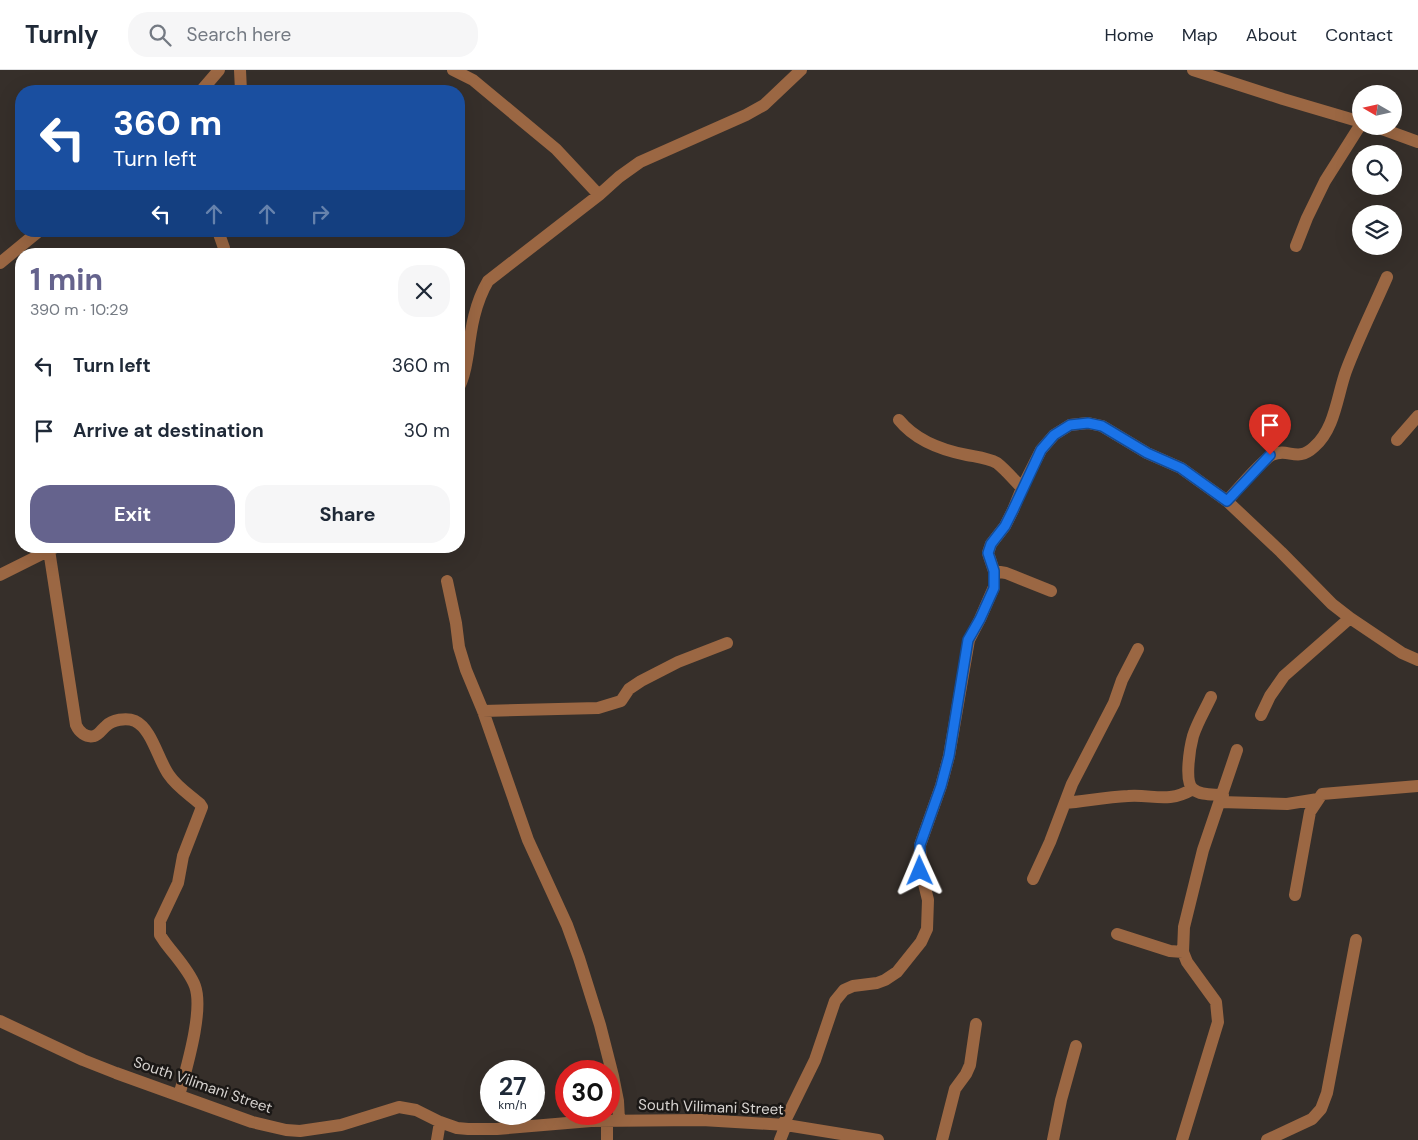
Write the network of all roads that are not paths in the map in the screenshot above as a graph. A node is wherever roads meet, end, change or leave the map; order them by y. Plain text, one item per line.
1 (219, 70) edge
2 (240, 70) edge
3 (453, 70) edge
4 (801, 70) edge
5 (1192, 70) edge
6 (206, 85) edge
7 (241, 85) edge
8 (1352, 120) edge
9 (1354, 135) edge
10 (1399, 135) edge
11 (1418, 142) edge
12 (599, 195) junction
13 (31, 237) edge
14 (1296, 246) dead end
15 (18, 248) edge
16 (15, 250) edge
17 (0, 263) edge
18 (1387, 278) dead end
19 (465, 371) edge
20 (1418, 416) edge
21 (900, 420) dead end
22 (1397, 440) dead end
23 (1022, 488) junction
24 (1227, 501) junction
25 (44, 553) edge
26 (55, 553) edge
27 (994, 571) junction
28 (0, 574) edge
29 (447, 581) dead end
30 (1051, 591) dead end
31 (1350, 618) junction
32 (727, 643) dead end
33 (1138, 649) dead end
34 (1418, 660) edge
35 (1211, 697) dead end
36 (484, 711) junction
37 (1261, 715) dead end
38 (1237, 750) dead end
39 (1418, 786) edge
40 (1192, 789) junction
41 (1222, 798) junction
42 (1318, 800) junction
43 (1066, 803) junction
44 (1033, 879) dead end
45 (1295, 895) dead end
46 (1118, 934) dead end
47 (1356, 940) dead end
48 (1183, 952) junction
49 (0, 1021) edge
50 (976, 1024) dead end
51 (1076, 1046) dead end
52 (609, 1060) edge
53 (179, 1096) junction
54 (620, 1120) edge
55 (440, 1122) junction
56 (555, 1123) edge
57 (612, 1125) edge
58 (785, 1125) junction
59 (437, 1140) edge
60 (607, 1140) edge
61 (780, 1140) edge
62 (878, 1140) edge
63 (942, 1140) edge
64 (1053, 1140) edge
65 (1182, 1140) edge
66 (1267, 1140) edge

1 - 6 street
2 - 7 street
3 - 12 street
4 - 12 street
5 - 8 street
9 - 14 street
10 - 11 street
12 - 19 street
13 - 15 street
16 - 17 street
18 - 24 street
20 - 22 street
21 - 23 street
23 - 24 street
23 - 27 street
24 - 31 street
25 - 28 street
26 - 53 street
27 - 30 street
27 - 58 street
29 - 36 street
31 - 34 street
31 - 37 street
32 - 36 street
33 - 43 street
35 - 40 street
36 - 52 street
38 - 41 street
39 - 42 street
40 - 41 street
40 - 43 street
41 - 42 street
41 - 48 street
42 - 45 street
43 - 44 street
46 - 48 street
47 - 66 street
48 - 65 street
49 - 53 street, South Vilimani Street
50 - 63 street
51 - 64 street
53 - 55 street, South Vilimani Street
54 - 58 street, South Vilimani Street
55 - 56 street, South Vilimani Street
55 - 59 street
57 - 60 street
58 - 61 street
58 - 62 street, South Vilimani Street

